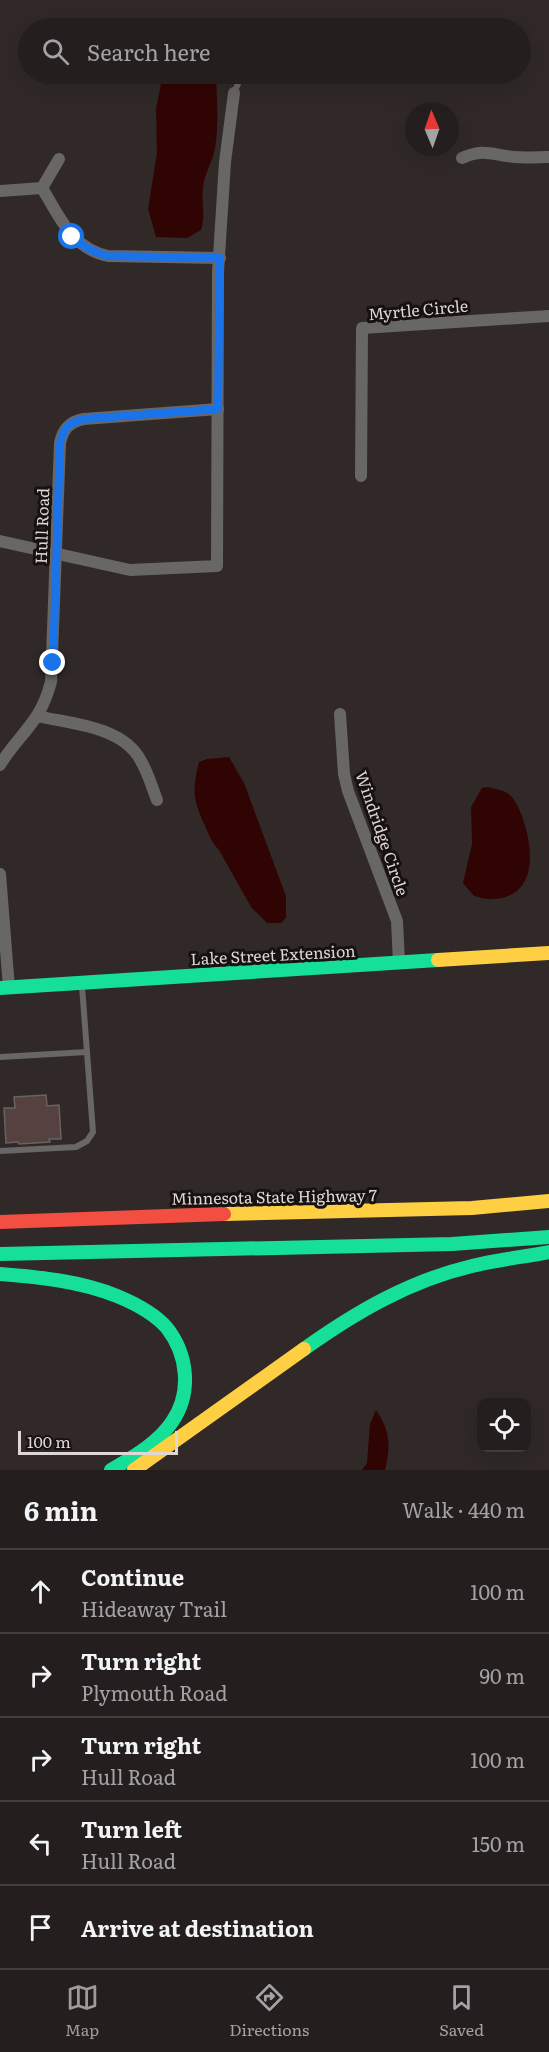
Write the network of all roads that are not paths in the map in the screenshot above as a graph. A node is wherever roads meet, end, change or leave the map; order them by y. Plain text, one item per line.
1 (238, 84) edge
2 (234, 93) joint
3 (549, 157) edge
4 (462, 158) dead end
5 (59, 159) dead end
6 (42, 188) junction
7 (0, 191) edge
8 (220, 258) junction
9 (549, 316) edge
10 (218, 409) junction
11 (361, 476) dead end
12 (0, 541) edge
13 (57, 553) junction
14 (340, 714) dead end
15 (37, 716) junction
16 (0, 765) edge
17 (157, 800) dead end
18 (0, 874) edge
19 (549, 953) edge
20 (399, 963) junction
21 (82, 983) junction
22 (4, 988) edge
23 (87, 1052) junction
24 (0, 1057) edge
25 (0, 1151) edge
26 (549, 1201) edge
27 (0, 1212) edge
28 (159, 1215) junction
29 (0, 1222) edge
30 (549, 1237) edge
31 (549, 1252) edge
32 (0, 1254) edge
33 (0, 1274) edge
34 (111, 1470) edge
35 (134, 1470) edge

1 - 2 lane
2 - 8 street
3 - 4 street
5 - 6 street
6 - 7 street
6 - 8 street
8 - 10 street
9 - 11 street, Myrtle Circle
10 - 13 street, Hull Road
10 - 13 street
12 - 13 street
13 - 15 street, Hull Road
14 - 20 street, Windridge Circle
15 - 16 street, Hull Road
15 - 17 street
18 - 22 street
19 - 20 main road, Lake Street Extension
20 - 21 main road, Lake Street Extension
21 - 22 main road, Lake Street Extension
21 - 23 lane
23 - 24 lane
23 - 25 lane
26 - 28 main road, Minnesota State Highway 7
27 - 28 main road
28 - 29 main road, Minnesota State Highway 7
30 - 32 main road
31 - 35 main road
33 - 34 main road

